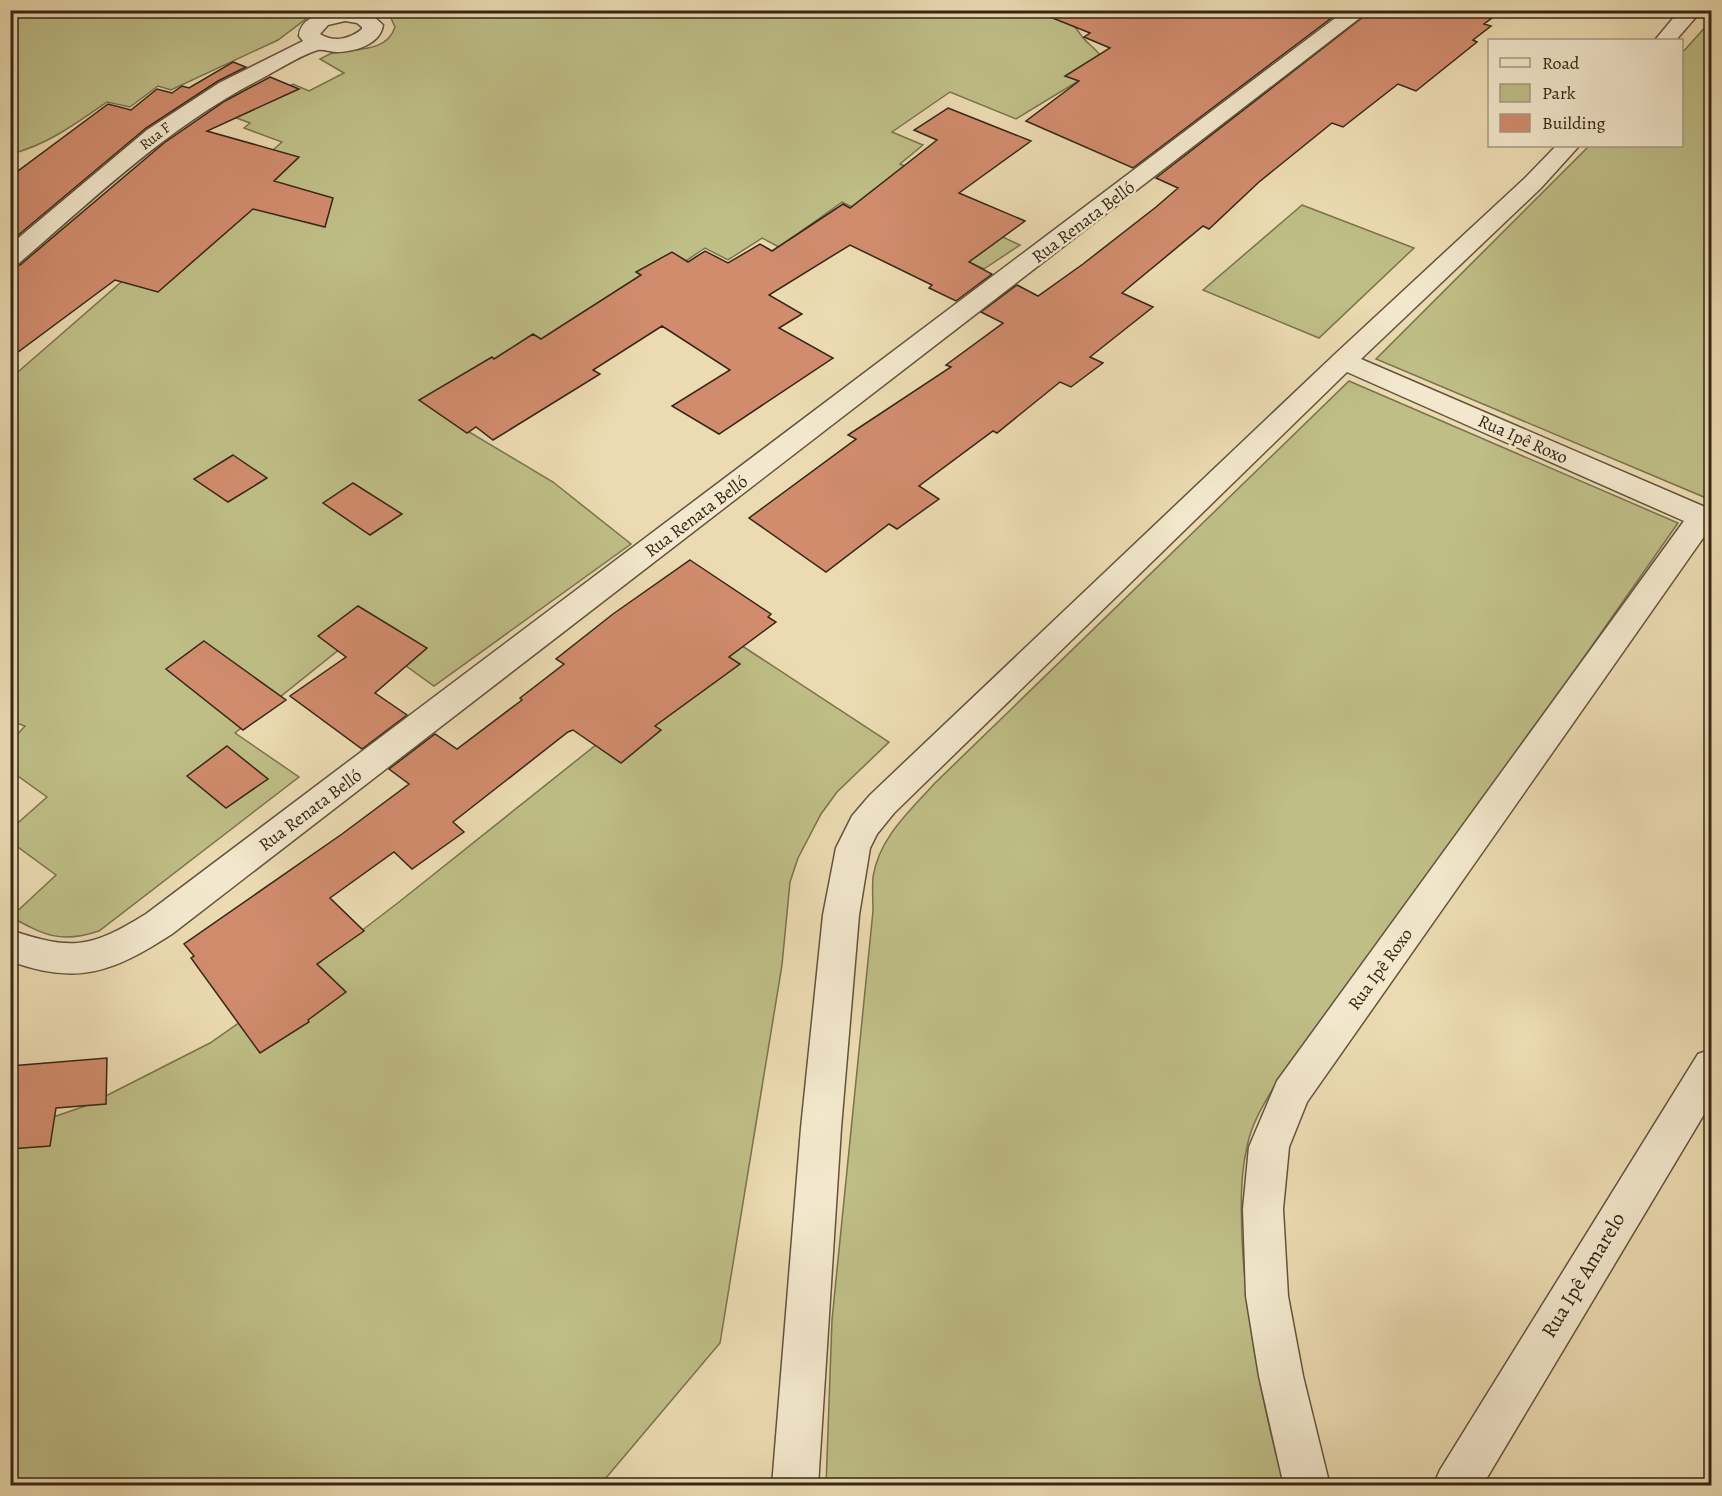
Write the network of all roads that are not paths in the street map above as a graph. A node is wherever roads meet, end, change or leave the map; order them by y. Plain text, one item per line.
1 (1692, 10) edge
2 (1353, 12) edge
3 (1666, 39) edge
4 (318, 42) dead end
5 (1567, 147) edge
6 (10, 258) edge
7 (1343, 361) junction
8 (1707, 520) edge
9 (10, 945) edge
10 (1712, 1066) edge
11 (795, 1485) edge
12 (1307, 1485) edge
13 (1456, 1485) edge

1 - 3 street
2 - 9 street, Rua Renata Belló
4 - 6 street, Rua F
5 - 7 street
7 - 8 street, Rua Ipê Roxo
7 - 11 street
8 - 12 street, Rua Ipê Roxo
10 - 13 street, Rua Ipê Amarelo

